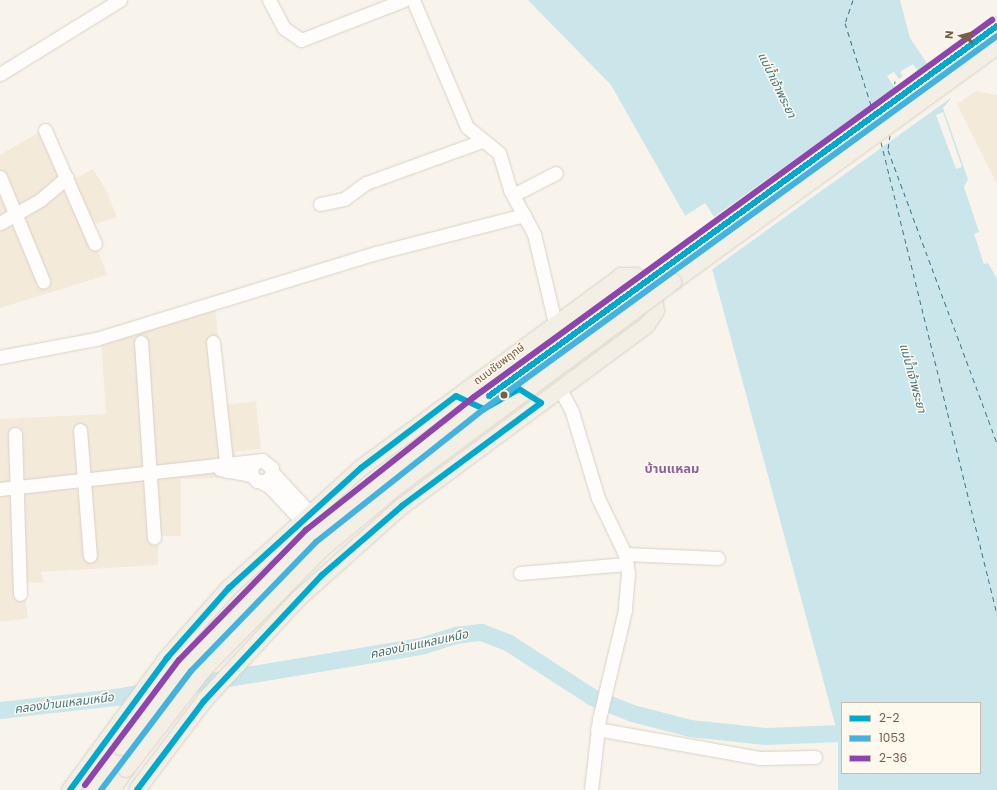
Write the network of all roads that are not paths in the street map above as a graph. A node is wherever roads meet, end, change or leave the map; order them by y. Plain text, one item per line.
1 (120, 0) edge
2 (269, 0) edge
3 (404, 0) edge
4 (413, 0) edge
5 (997, 26) edge
6 (997, 47) edge
7 (0, 74) edge
8 (45, 130) dead end
9 (482, 141) junction
10 (556, 173) dead end
11 (0, 177) edge
12 (67, 177) junction
13 (513, 195) junction
14 (320, 204) dead end
15 (17, 215) junction
16 (524, 215) junction
17 (0, 223) edge
18 (95, 244) dead end
19 (43, 281) dead end
20 (555, 323) junction
21 (141, 342) dead end
22 (213, 342) dead end
23 (0, 357) edge
24 (560, 389) junction
25 (80, 430) dead end
26 (15, 434) dead end
27 (258, 461) junction
28 (224, 468) junction
29 (361, 468) junction
30 (272, 472) junction
31 (151, 473) junction
32 (256, 478) junction
33 (84, 480) junction
34 (19, 487) junction
35 (0, 489) edge
36 (402, 506) junction
37 (305, 517) junction
38 (154, 538) dead end
39 (90, 556) dead end
40 (718, 558) dead end
41 (626, 559) junction
42 (520, 573) dead end
43 (20, 594) dead end
44 (598, 724) junction
45 (815, 757) dead end
46 (70, 790) edge
47 (91, 790) edge
48 (112, 790) edge
49 (137, 790) edge
50 (591, 790) edge

1 - 7 street
2 - 3 street
4 - 9 street
5 - 47 main road, ถนนชัยพฤกษ์, bridge
6 - 48 main road, bridge
8 - 12 street
9 - 13 street
9 - 14 street
10 - 13 street
11 - 15 street
12 - 15 street
12 - 18 street
13 - 16 street
15 - 17 street
15 - 19 street
16 - 20 street
16 - 23 street
20 - 24 main road, ถนนชัยพฤกษ์
20 - 29 main road, ถนนชัยพฤกษ์
21 - 31 street
22 - 28 street
24 - 36 main road, ถนนชัยพฤกษ์
24 - 41 street
25 - 33 street
26 - 34 street
27 - 28 street
27 - 30 street
27 - 32 street
28 - 31 street
28 - 32 street
29 - 36 main road
29 - 37 main road, ถนนชัยพฤกษ์
30 - 32 street
30 - 37 street
31 - 33 street
31 - 38 street
32 - 37 street
33 - 34 street
33 - 39 street
34 - 35 street
34 - 43 street
36 - 49 main road, ถนนชัยพฤกษ์
37 - 46 main road, ถนนชัยพฤกษ์
40 - 41 street
41 - 42 street
41 - 44 street
44 - 45 street
44 - 50 street

